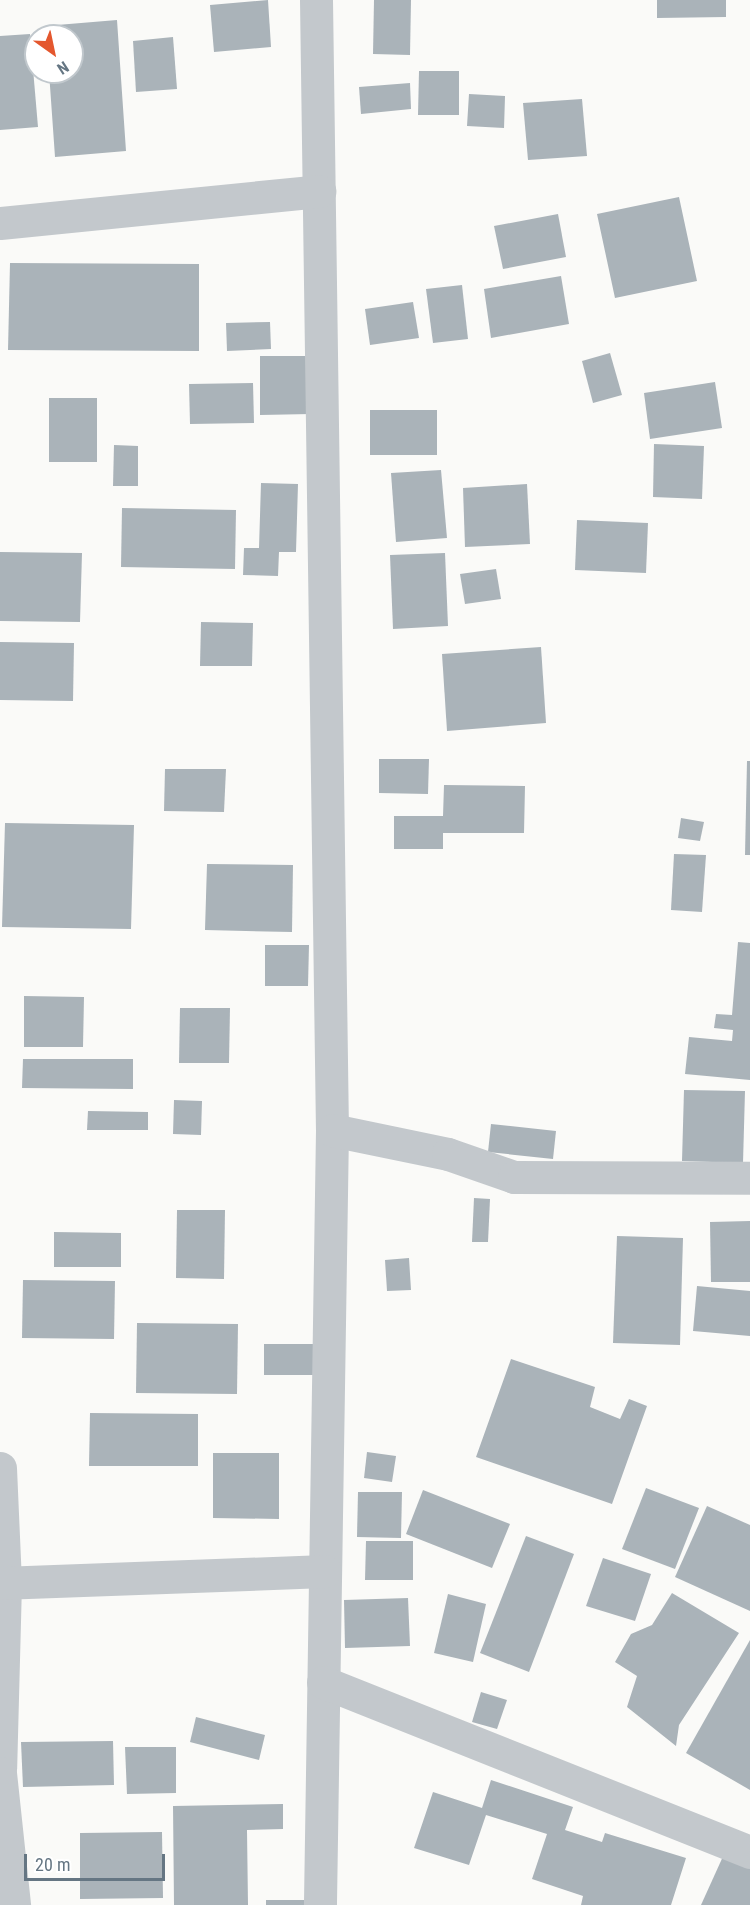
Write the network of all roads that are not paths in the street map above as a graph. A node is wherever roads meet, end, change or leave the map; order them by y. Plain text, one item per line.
1 (316, 0) edge
2 (319, 191) junction
3 (0, 223) edge
4 (332, 1130) junction
5 (750, 1178) edge
6 (0, 1468) edge
7 (325, 1571) junction
8 (3, 1583) edge
9 (323, 1682) junction
10 (0, 1768) edge
11 (0, 1773) edge
12 (750, 1852) edge
13 (14, 1905) edge
14 (320, 1905) edge

1 - 2 street
2 - 3 street
2 - 4 street
4 - 5 street
4 - 7 street
6 - 8 street
7 - 8 street
7 - 9 street
8 - 10 street
9 - 12 street
9 - 14 street
11 - 13 street

